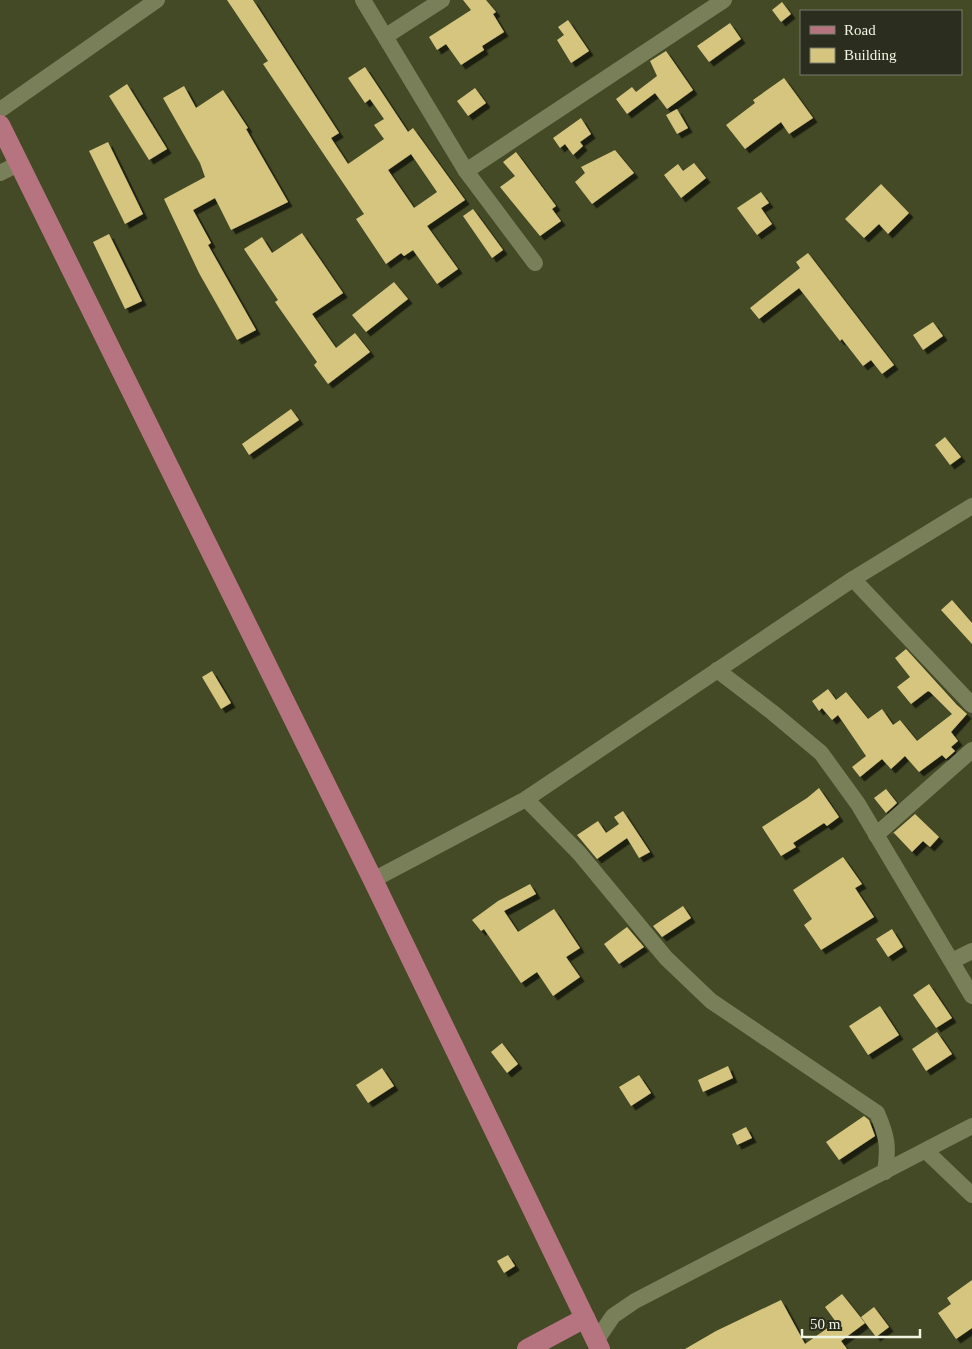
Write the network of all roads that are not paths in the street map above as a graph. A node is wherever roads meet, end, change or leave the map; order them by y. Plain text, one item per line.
1 (157, 0) edge
2 (363, 0) edge
3 (442, 0) edge
4 (724, 0) edge
5 (386, 36) junction
6 (0, 110) edge
7 (0, 125) edge
8 (20, 163) junction
9 (466, 171) junction
10 (0, 173) edge
11 (535, 263) dead end
12 (972, 506) edge
13 (853, 579) junction
14 (717, 670) junction
15 (972, 705) edge
16 (972, 750) edge
17 (526, 798) junction
18 (876, 835) junction
19 (373, 880) junction
20 (972, 951) edge
21 (952, 961) junction
22 (972, 996) edge
23 (972, 1126) edge
24 (926, 1151) junction
25 (885, 1172) junction
26 (972, 1195) edge
27 (585, 1318) junction
28 (592, 1346) edge
29 (526, 1349) edge

1 - 6 street
2 - 5 street
3 - 5 street
4 - 9 street
5 - 9 street
7 - 8 main road
8 - 10 street
8 - 19 main road
9 - 11 street
12 - 13 street
13 - 14 street
13 - 15 street
14 - 17 street
14 - 18 street
16 - 18 street
17 - 19 street
17 - 25 street
18 - 21 street
19 - 27 main road
20 - 21 street
21 - 22 street
23 - 24 street
24 - 25 street
24 - 26 street
25 - 28 street
27 - 28 main road
27 - 29 main road

